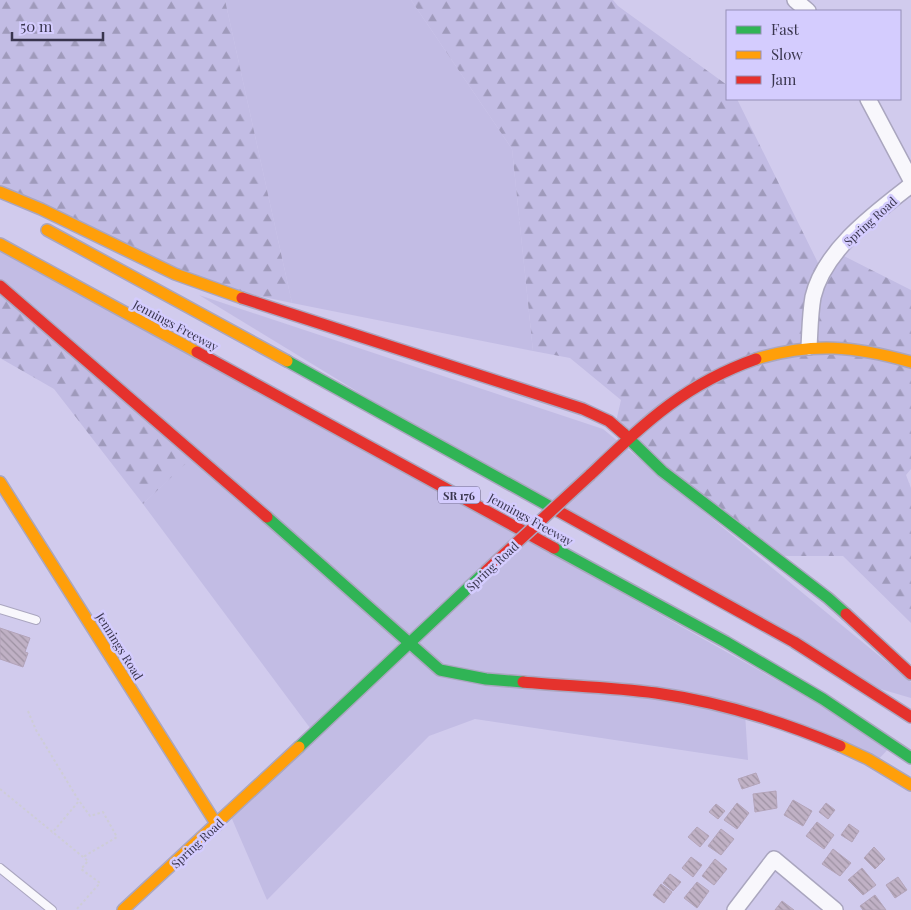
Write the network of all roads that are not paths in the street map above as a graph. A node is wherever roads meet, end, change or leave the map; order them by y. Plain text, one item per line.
1 (795, 0) edge
2 (807, 10) edge
3 (869, 100) edge
4 (911, 180) edge
5 (911, 185) edge
6 (0, 192) edge
7 (33, 222) dead end
8 (0, 244) edge
9 (0, 286) edge
10 (809, 348) junction
11 (911, 362) edge
12 (630, 438) junction
13 (0, 482) edge
14 (0, 609) edge
15 (36, 620) dead end
16 (409, 642) junction
17 (911, 674) edge
18 (911, 717) edge
19 (911, 758) edge
20 (911, 785) edge
21 (217, 825) junction
22 (0, 868) edge
23 (52, 910) edge
24 (123, 910) edge
25 (735, 910) edge
26 (835, 910) edge

1 - 2 street
3 - 4 street
5 - 10 street, Spring Road
6 - 12 main road
7 - 18 main road, Jennings Freeway / SR 176
8 - 19 main road, Jennings Freeway / SR 176
9 - 16 main road
10 - 11 main road
10 - 12 main road, Spring Road
12 - 16 main road, Spring Road, bridge
12 - 17 main road
13 - 21 main road, Jennings Road
14 - 15 lane
16 - 20 main road
16 - 21 main road, Spring Road
21 - 24 main road, Spring Road
22 - 23 lane
25 - 26 street

